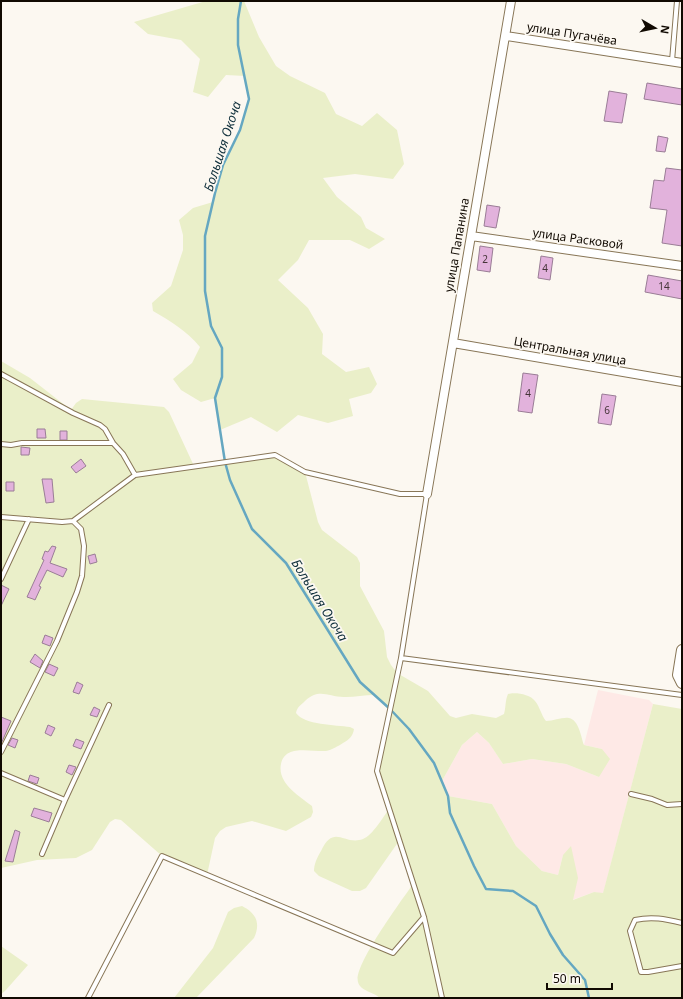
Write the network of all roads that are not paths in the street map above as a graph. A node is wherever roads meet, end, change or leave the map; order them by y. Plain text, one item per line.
1 (511, 1) edge
2 (677, 1) edge
3 (506, 36) junction
4 (672, 62) junction
5 (682, 63) edge
6 (471, 236) junction
7 (682, 266) edge
8 (453, 343) junction
9 (1, 374) edge
10 (682, 382) edge
11 (113, 443) junction
12 (1, 444) edge
13 (135, 475) junction
14 (426, 494) junction
15 (1, 517) edge
16 (30, 519) junction
17 (73, 521) junction
18 (1, 579) edge
19 (682, 650) edge
20 (400, 658) junction
21 (682, 683) edge
22 (682, 695) edge
23 (109, 705) dead end
24 (1, 752) edge
25 (1, 773) edge
26 (631, 794) dead end
27 (65, 800) junction
28 (682, 804) edge
29 (42, 854) dead end
30 (424, 917) junction
31 (682, 923) edge
32 (682, 966) edge
33 (88, 998) edge
34 (442, 998) edge

1 - 3 street, улица Папанина
2 - 4 lane
3 - 4 street, улица Пугачёва
3 - 6 street, улица Папанина
4 - 5 street, улица Пугачёва
6 - 7 street, улица Расковой
6 - 8 street, улица Папанина
8 - 10 street, Центральная улица
8 - 14 street, улица Папанина
9 - 11 lane
11 - 12 lane
11 - 13 lane
13 - 14 lane
13 - 17 lane
14 - 20 lane
15 - 16 lane
16 - 17 lane
16 - 18 lane
17 - 24 lane
19 - 21 street
20 - 22 lane
20 - 30 lane
23 - 27 lane
25 - 27 lane
26 - 28 lane
27 - 29 lane
30 - 33 lane
30 - 34 lane
31 - 32 lane

